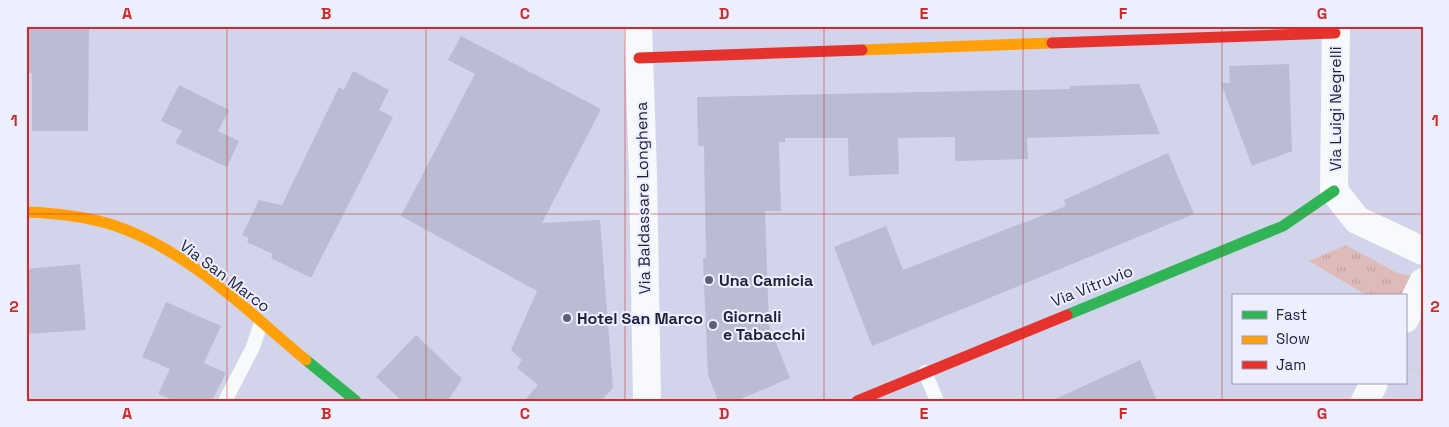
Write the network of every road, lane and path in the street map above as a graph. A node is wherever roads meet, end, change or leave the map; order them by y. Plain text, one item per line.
1 (638, 26) edge
2 (1336, 30) edge
3 (639, 58) junction
4 (1334, 192) junction
5 (26, 212) edge
6 (1423, 251) edge
7 (1423, 282) edge
8 (1406, 317) edge
9 (261, 323) junction
10 (1406, 366) edge
11 (925, 372) junction
12 (1423, 374) edge
13 (1374, 384) edge
14 (225, 401) edge
15 (356, 401) edge
16 (647, 401) edge
17 (857, 401) edge
18 (937, 401) edge
19 (1365, 401) edge

1 - 3 street, Via Baldassare Longhena
2 - 3 street
2 - 4 street, Via Luigi Negrelli
3 - 16 street, Via Baldassare Longhena
4 - 6 street
4 - 11 street, Via Vitruvio
5 - 9 street, Via San Marco
7 - 8 street
9 - 14 lane
9 - 15 street, Via San Marco
10 - 12 path
11 - 17 street, Via Vitruvio
11 - 18 lane
13 - 19 street

